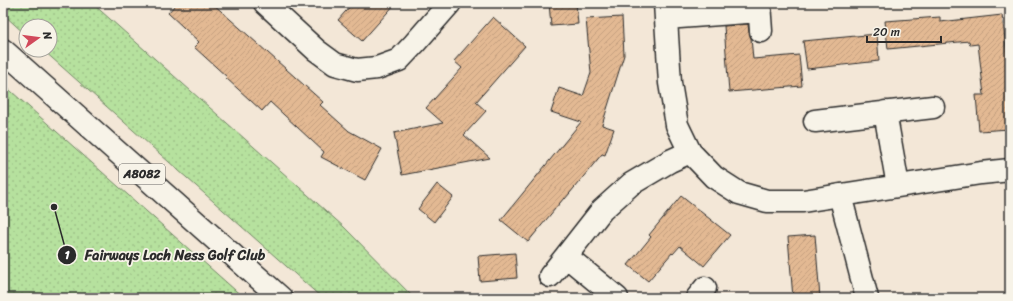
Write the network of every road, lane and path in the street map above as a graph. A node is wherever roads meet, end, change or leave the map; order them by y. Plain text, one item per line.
1 (265, 3) edge
2 (450, 3) edge
3 (666, 10) edge
4 (760, 15) edge
5 (3, 50) edge
6 (933, 108) dead end
7 (885, 112) junction
8 (815, 121) dead end
9 (690, 152) junction
10 (1010, 170) edge
11 (898, 186) junction
12 (840, 195) junction
13 (566, 256) junction
14 (550, 276) dead end
15 (280, 298) edge
16 (617, 298) edge
17 (867, 298) edge

1 - 2 street
3 - 4 street
3 - 9 street
5 - 15 street, A8082
6 - 7 street
7 - 8 street
7 - 11 street
9 - 12 street
9 - 13 street
10 - 11 street
11 - 12 street
12 - 17 street
13 - 14 street
13 - 16 street

